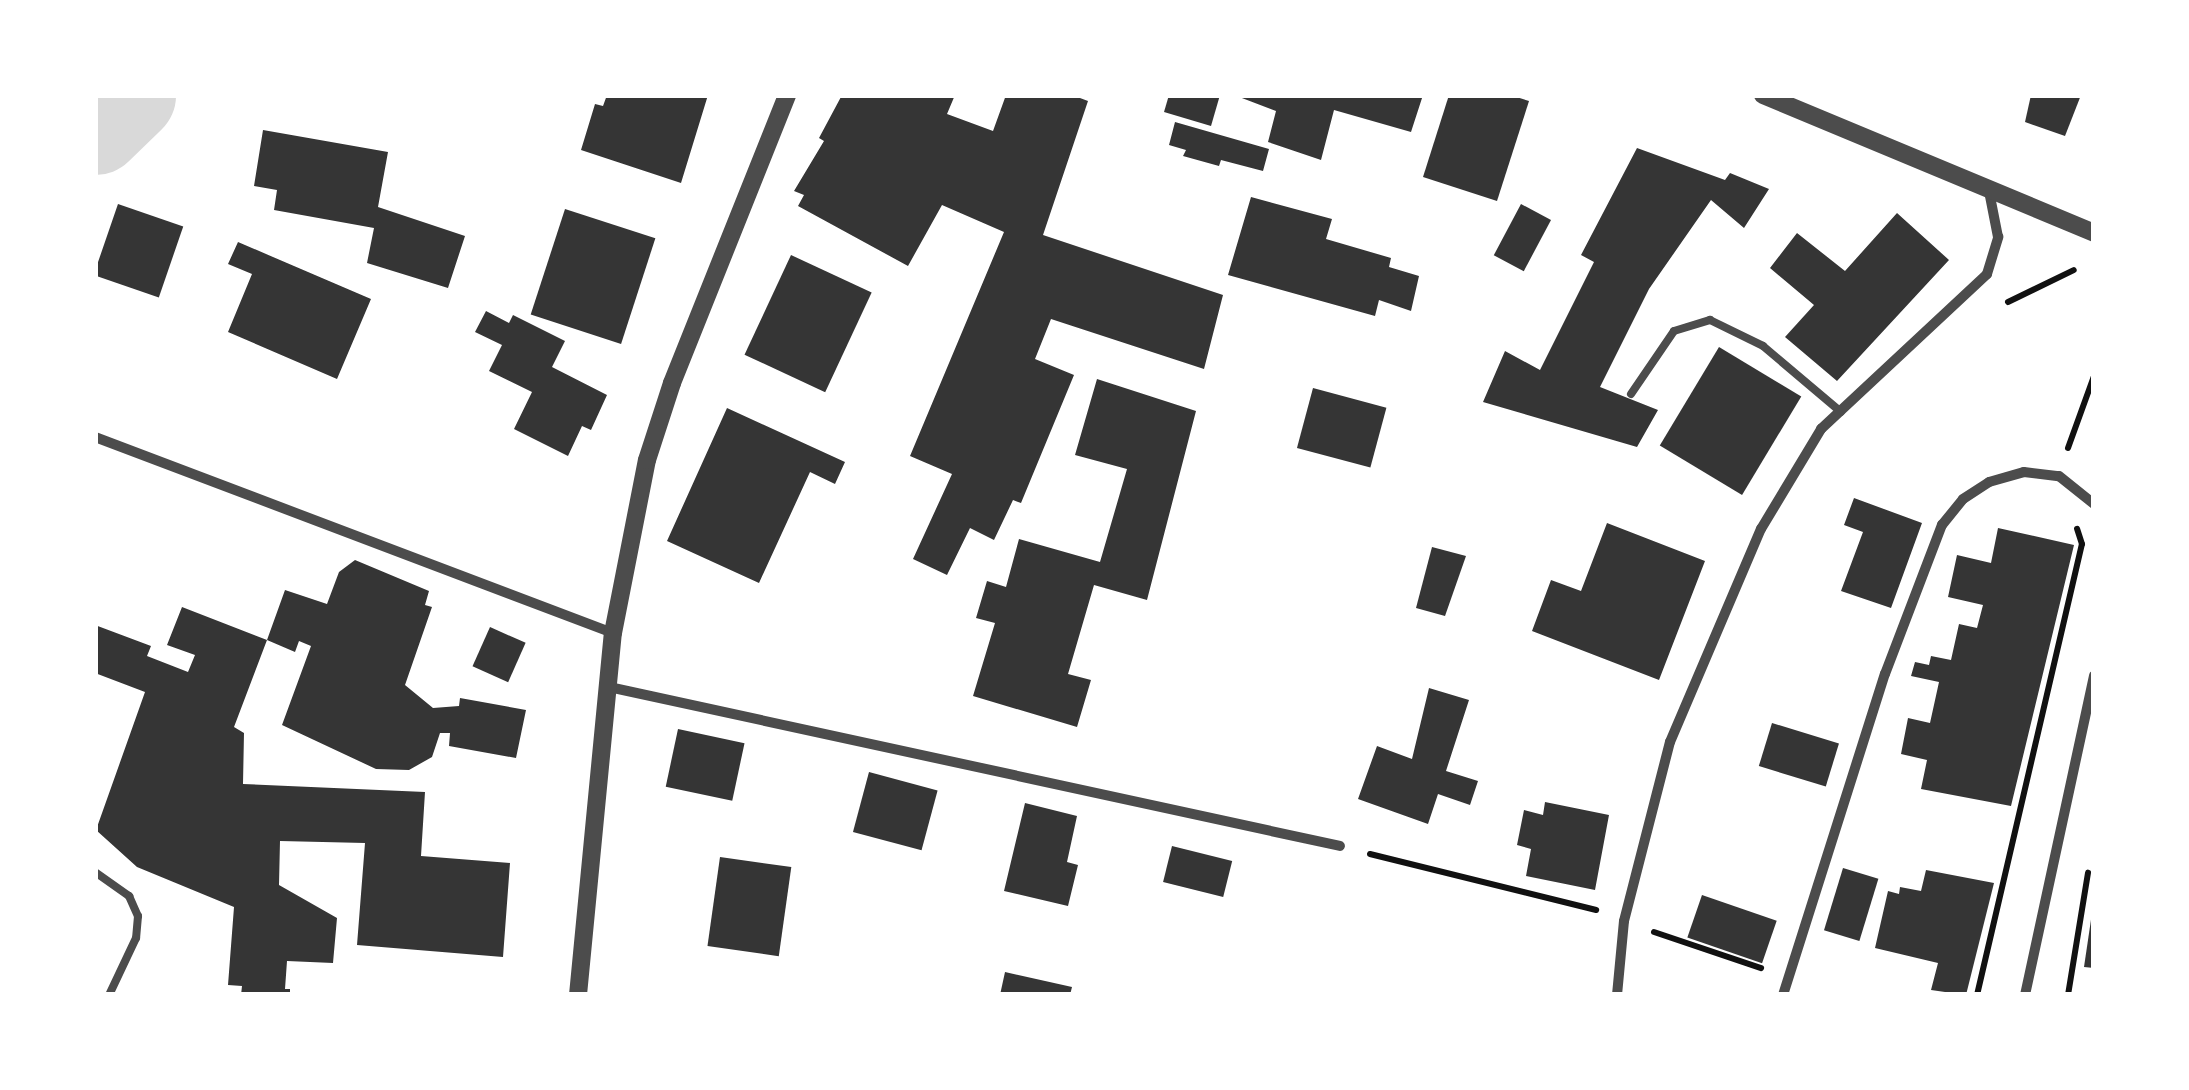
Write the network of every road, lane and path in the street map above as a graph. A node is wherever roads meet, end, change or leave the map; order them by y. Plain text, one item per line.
1 (787, 95) edge
2 (1763, 95) edge
3 (1989, 190) junction
4 (2094, 233) edge
5 (2094, 376) edge
6 (1630, 394) dead end
7 (1841, 412) junction
8 (2072, 435) dead end
9 (95, 437) edge
10 (2060, 476) junction
11 (2094, 504) edge
12 (614, 632) junction
13 (2094, 675) edge
14 (609, 687) junction
15 (1340, 846) joint
16 (2091, 855) dead end
17 (95, 872) edge
18 (1598, 910) dead end
19 (1667, 937) dead end
20 (1787, 976) junction
21 (110, 995) edge
22 (578, 995) edge
23 (1617, 995) edge
24 (1782, 995) edge
25 (1976, 995) edge
26 (2025, 995) edge
27 (2068, 995) edge

1 - 12 street
2 - 3 street
3 - 4 street
3 - 7 street
5 - 8 path
6 - 7 lane
7 - 23 street
9 - 12 street
10 - 11 street
10 - 20 street
10 - 25 path
12 - 14 street
13 - 26 street
14 - 15 street
14 - 22 street
15 - 18 path
16 - 27 path
17 - 21 lane
19 - 20 path
20 - 24 street

